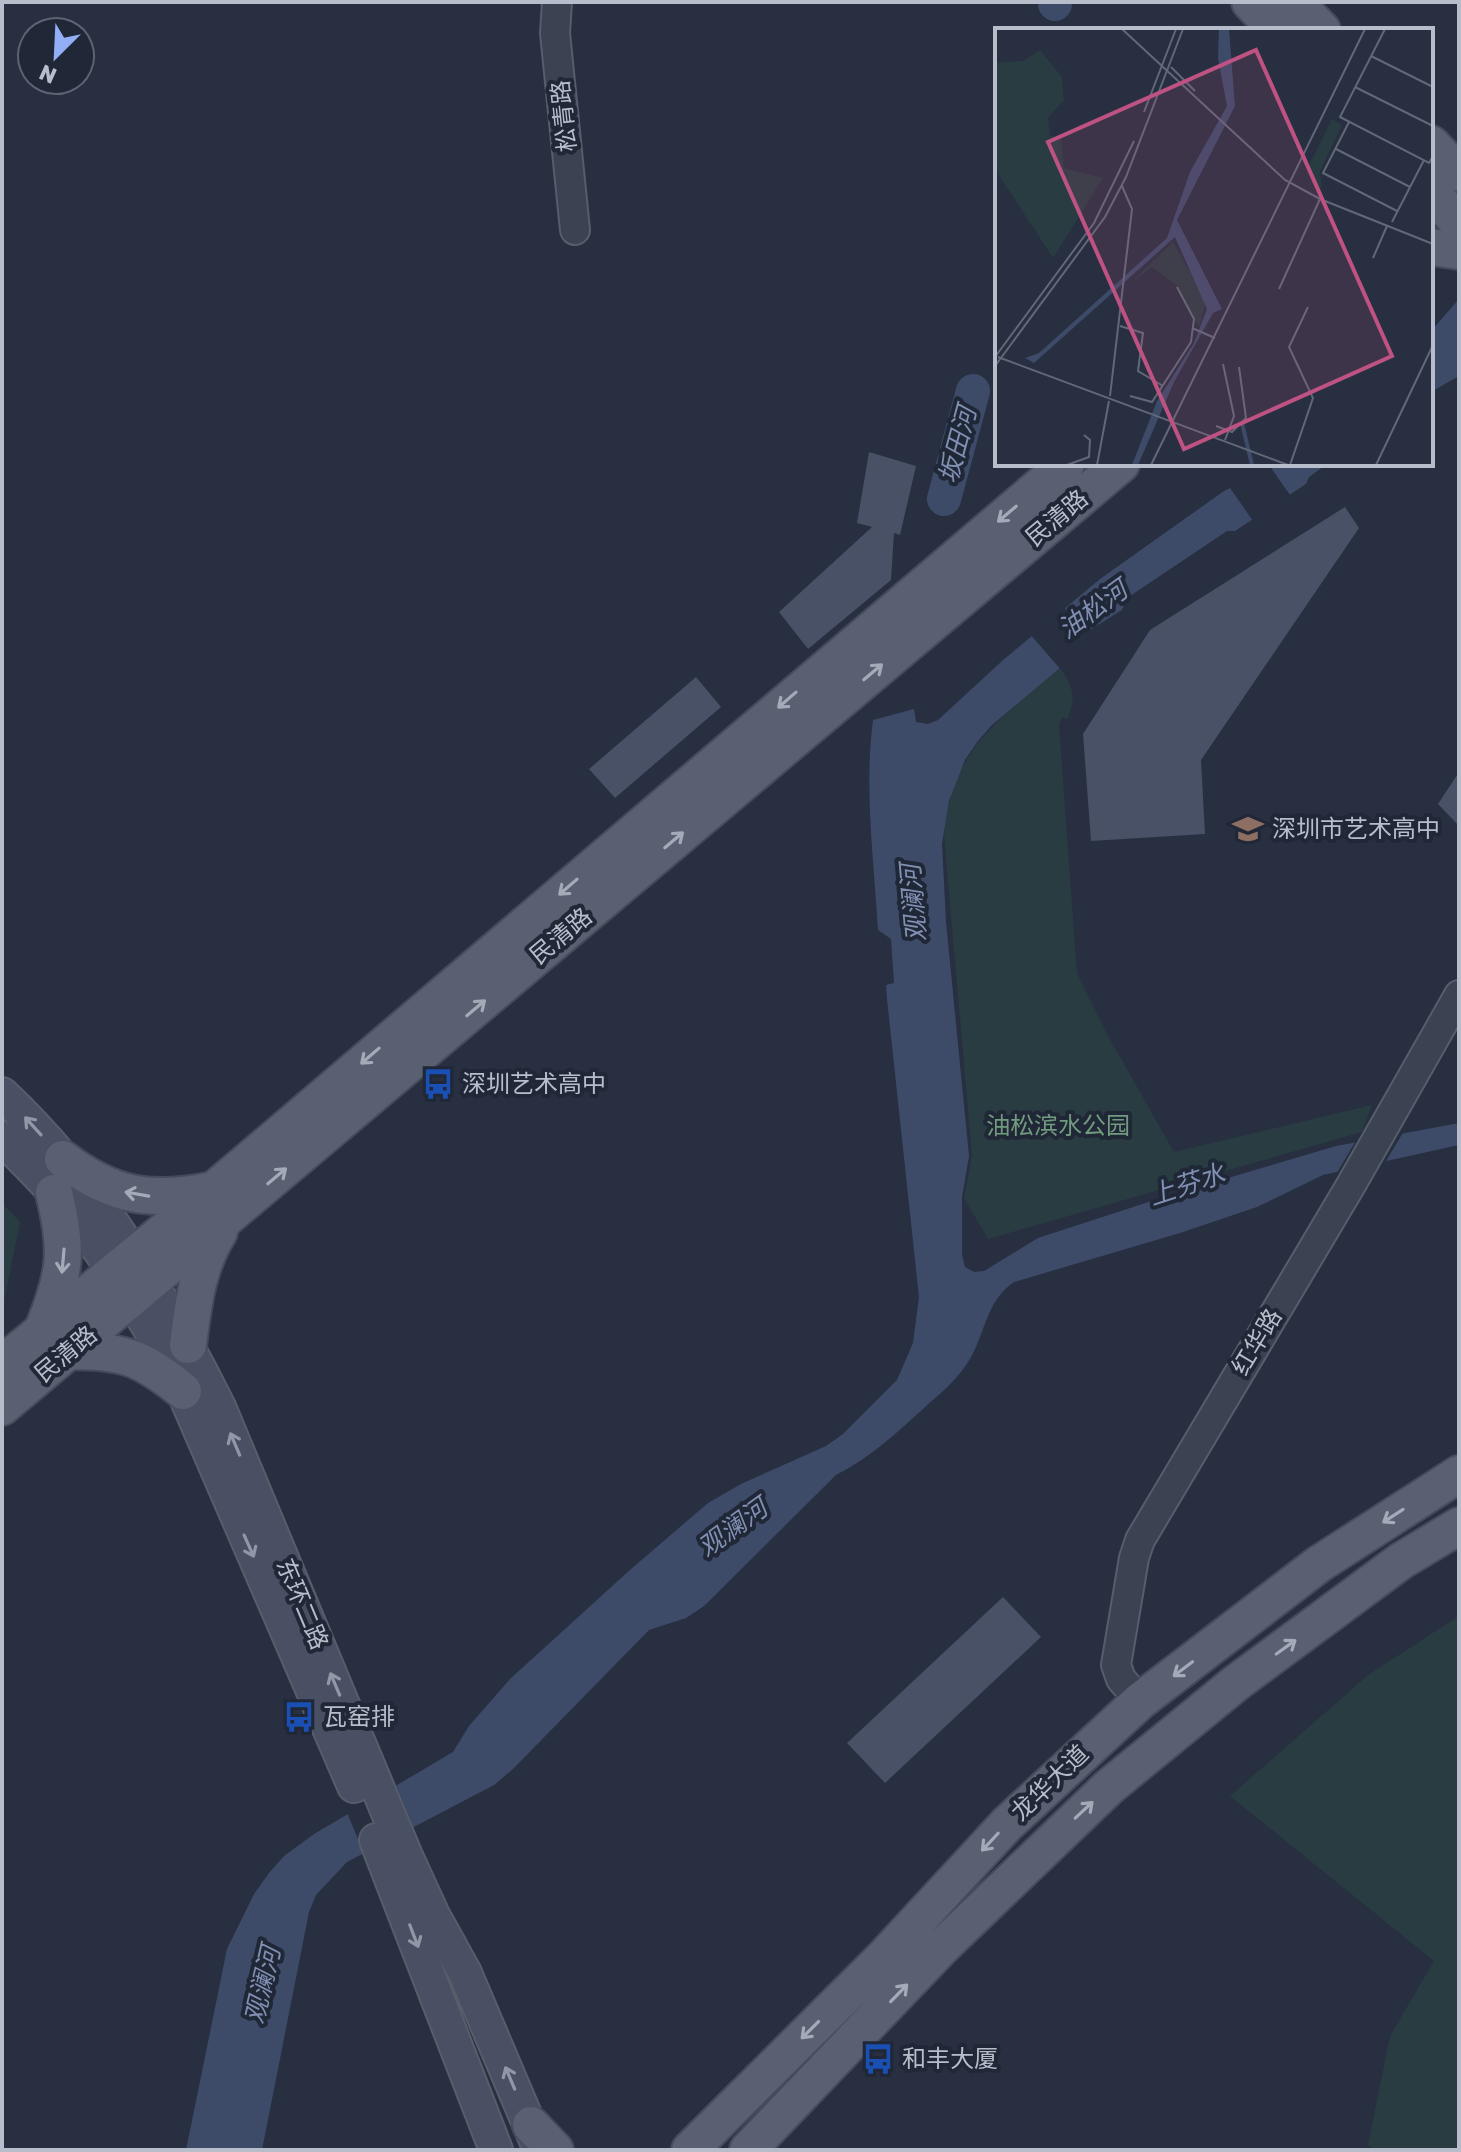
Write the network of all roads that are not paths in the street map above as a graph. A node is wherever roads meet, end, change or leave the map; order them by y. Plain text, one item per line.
1 (557, 2) edge
2 (1250, 2) edge
3 (1295, 2) edge
4 (1275, 28) edge
5 (1320, 28) edge
6 (575, 230) dead end
7 (1433, 247) edge
8 (1459, 251) edge
9 (1064, 466) edge
10 (1119, 466) edge
11 (1459, 995) edge
12 (2, 1094) edge
13 (2, 1138) edge
14 (58, 1176) junction
15 (221, 1204) junction
16 (133, 1277) junction
17 (57, 1340) junction
18 (188, 1345) junction
19 (2, 1364) edge
20 (183, 1391) junction
21 (2, 1407) edge
22 (1459, 1474) edge
23 (1459, 1526) edge
24 (1140, 1701) junction
25 (355, 1760) junction
26 (396, 1860) junction
27 (542, 2142) edge
28 (496, 2150) edge
29 (690, 2150) edge
30 (748, 2150) edge

1 - 6 street, 松青路
2 - 4 main road
3 - 5 main road
7 - 8 main road
9 -> 15 main road, 民清路
15 -> 10 main road, 民清路
11 - 24 street, 红华路
14 -> 12 main road, 东环二路
13 - 14 main road, 东环二路
15 -> 14 main road
14 - 16 main road, 东环二路
14 -> 17 main road
15 - 16 main road, 民清路
15 - 18 main road
16 - 17 main road, 民清路
16 - 18 main road, 东环二路
16 - 20 main road, 东环二路
17 - 19 main road, 民清路
17 - 20 main road
17 - 21 main road, 民清路
25 -> 18 main road, 东环二路
20 -> 25 main road, 东环二路
22 -> 24 main road, 龙华大道
30 -> 23 main road, 龙华大道
24 -> 29 main road, 龙华大道
25 - 26 main road, 东环二路
27 -> 26 main road, 东环二路
26 -> 28 main road, 东环二路

